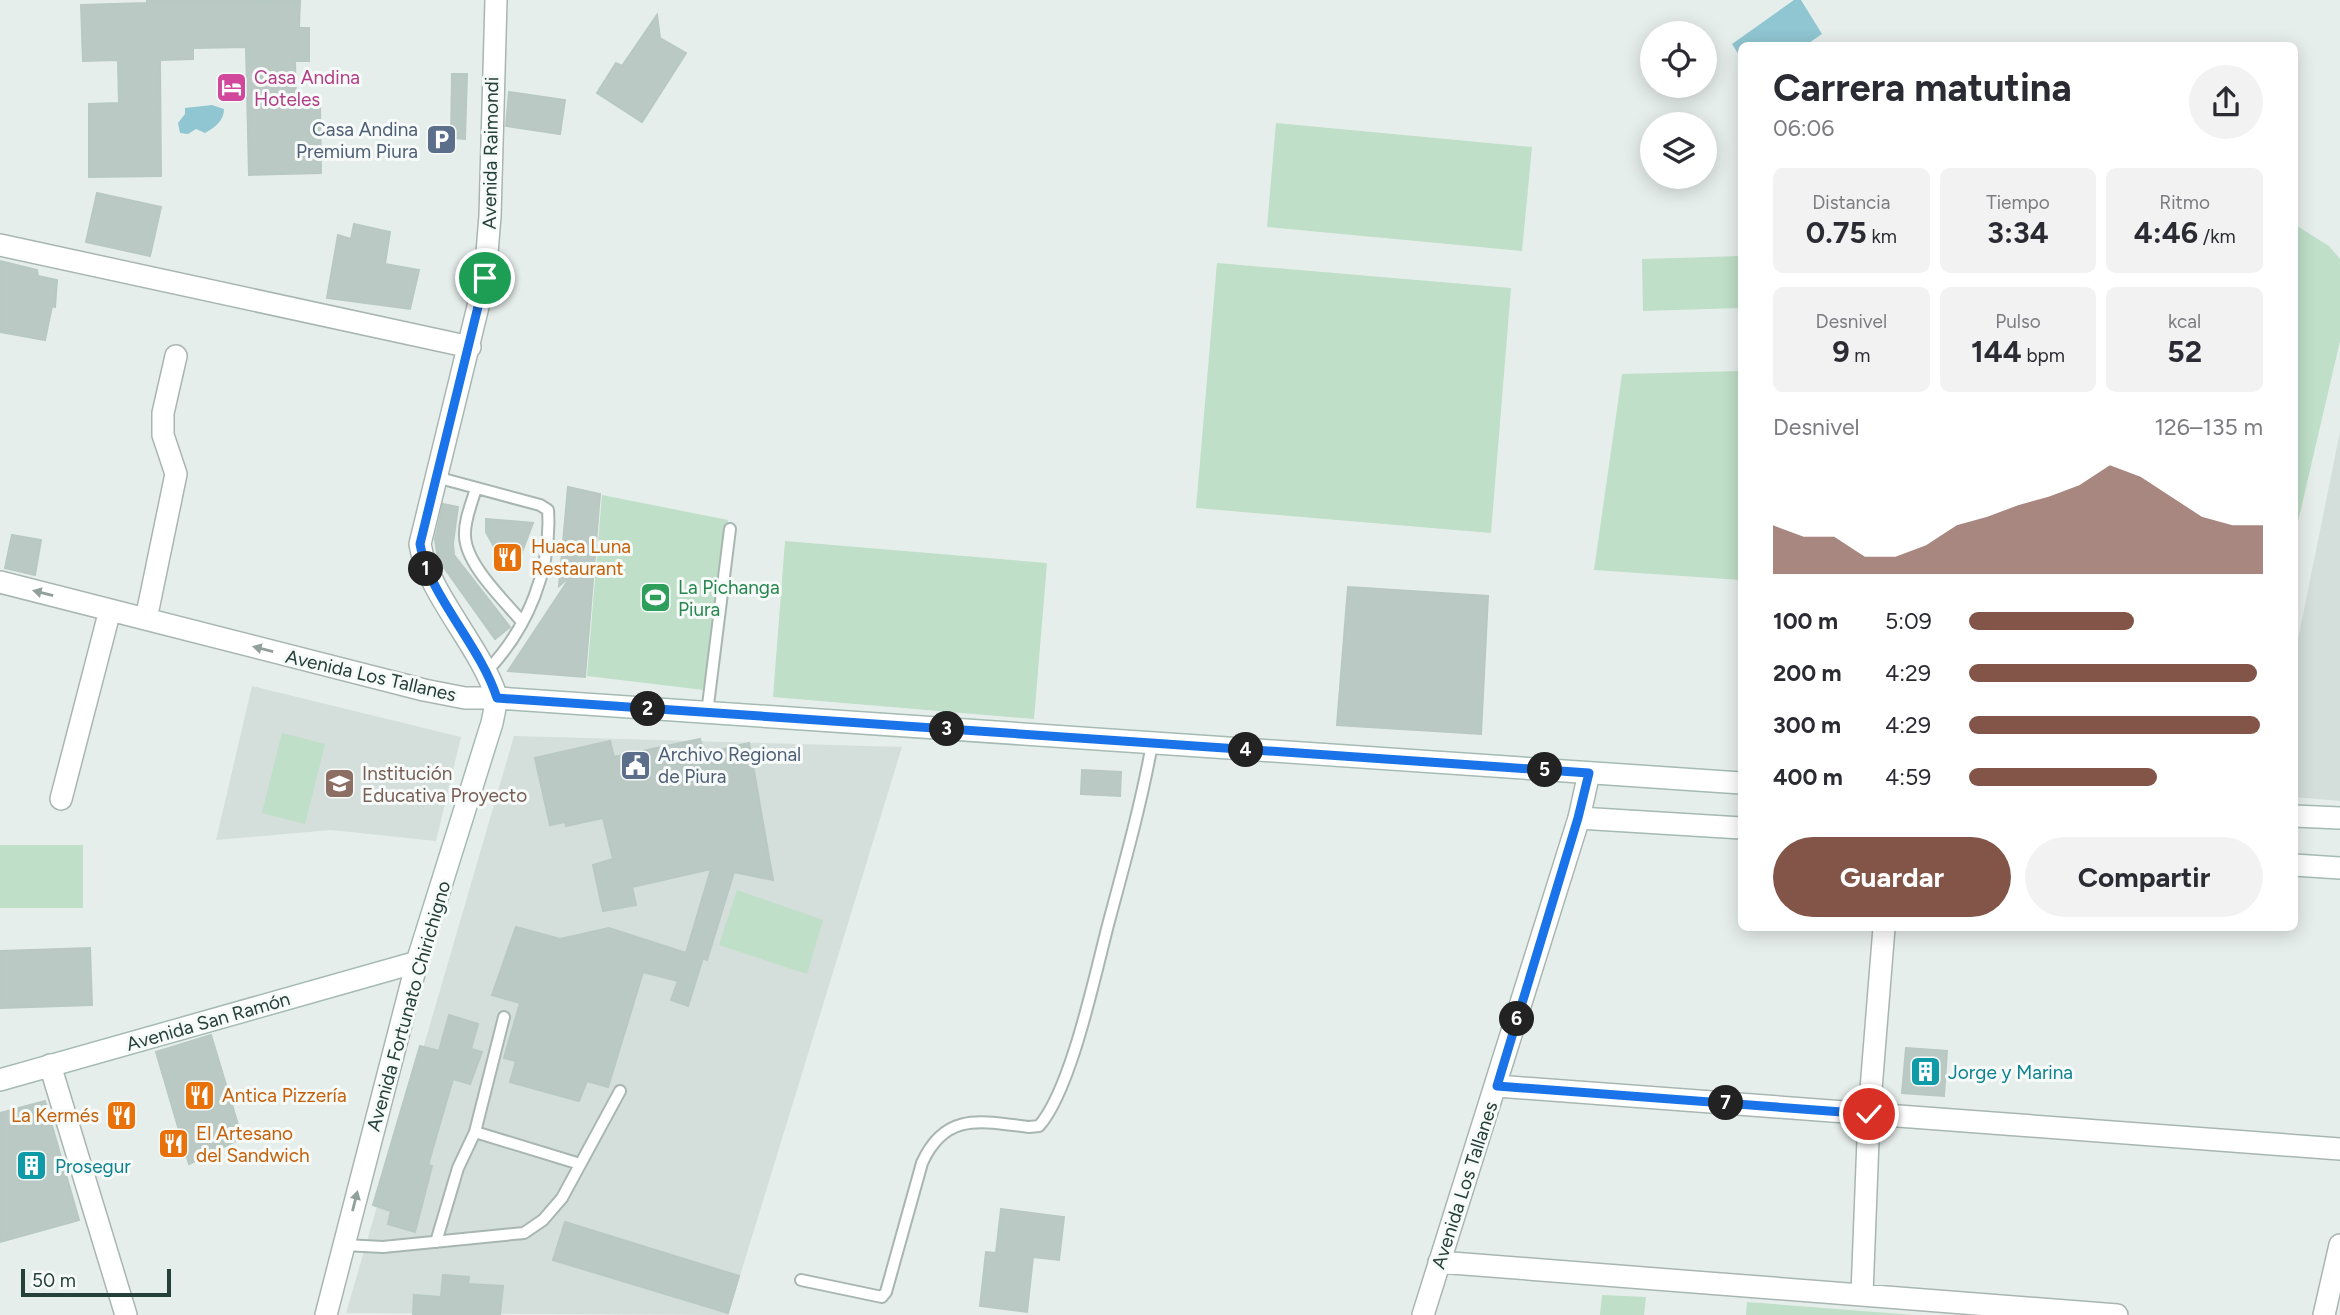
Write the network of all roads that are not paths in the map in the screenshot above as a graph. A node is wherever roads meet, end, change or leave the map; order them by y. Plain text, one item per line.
1 (496, 0) edge
2 (0, 245) edge
3 (470, 347) junction
4 (176, 356) dead end
5 (436, 477) junction
6 (476, 488) junction
7 (730, 529) dead end
8 (0, 582) edge
9 (110, 610) junction
10 (146, 620) junction
11 (522, 622) junction
12 (487, 671) junction
13 (497, 698) junction
14 (707, 713) junction
15 (1153, 744) junction
16 (1589, 773) junction
17 (1738, 783) edge
18 (61, 799) dead end
19 (2298, 816) edge
20 (1578, 818) junction
21 (2340, 818) edge
22 (1738, 828) edge
23 (2298, 865) edge
24 (2340, 868) edge
25 (1884, 931) edge
26 (417, 962) junction
27 (504, 1017) dead end
28 (50, 1065) junction
29 (0, 1080) edge
30 (1497, 1086) junction
31 (620, 1091) dead end
32 (1869, 1114) junction
33 (475, 1132) junction
34 (2340, 1149) edge
35 (580, 1164) junction
36 (436, 1242) junction
37 (344, 1245) junction
38 (2340, 1245) edge
39 (1439, 1262) junction
40 (801, 1280) dead end
41 (1862, 1294) junction
42 (126, 1315) edge
43 (326, 1315) edge
44 (1423, 1315) edge
45 (2117, 1315) edge
46 (2324, 1315) edge

1 - 3 street, Avenida Raimondi
2 - 3 street
3 - 5 street, Avenida Raimondi
4 - 10 street
5 - 6 lane
5 - 12 street, Avenida Raimondi
6 - 11 lane
6 - 11 lane
7 - 14 lane
9 -> 8 street, Avenida Los Tallanes
9 - 10 street, Avenida Los Tallanes
9 - 18 street
13 -> 10 street, Avenida Los Tallanes
11 - 12 lane
12 - 13 street, Avenida Raimondi
13 - 14 street, Avenida Los Tallanes
13 - 26 street, Avenida Fortunato Chirichigno
14 - 15 street, Avenida Los Tallanes
15 - 16 street, Avenida Los Tallanes
15 - 40 lane
16 - 17 street, Avenida Los Tallanes
16 - 20 street, Avenida Los Tallanes
19 - 21 street
20 - 22 street
20 - 30 street, Avenida Los Tallanes
23 - 24 street
25 - 32 street
26 - 28 street, Avenida San Ramón
37 -> 26 street, Avenida Fortunato Chirichigno
27 - 33 lane
28 - 29 street, Avenida San Ramón
28 - 42 street
30 - 32 street
30 - 39 street, Avenida Los Tallanes
31 - 35 lane
32 - 34 street
32 - 41 street
33 - 35 lane
33 - 36 lane
35 - 36 lane
36 - 37 lane
37 - 43 street, Avenida Fortunato Chirichigno
38 - 46 street
39 - 41 street
39 - 44 street, Avenida Los Tallanes
41 - 45 street

